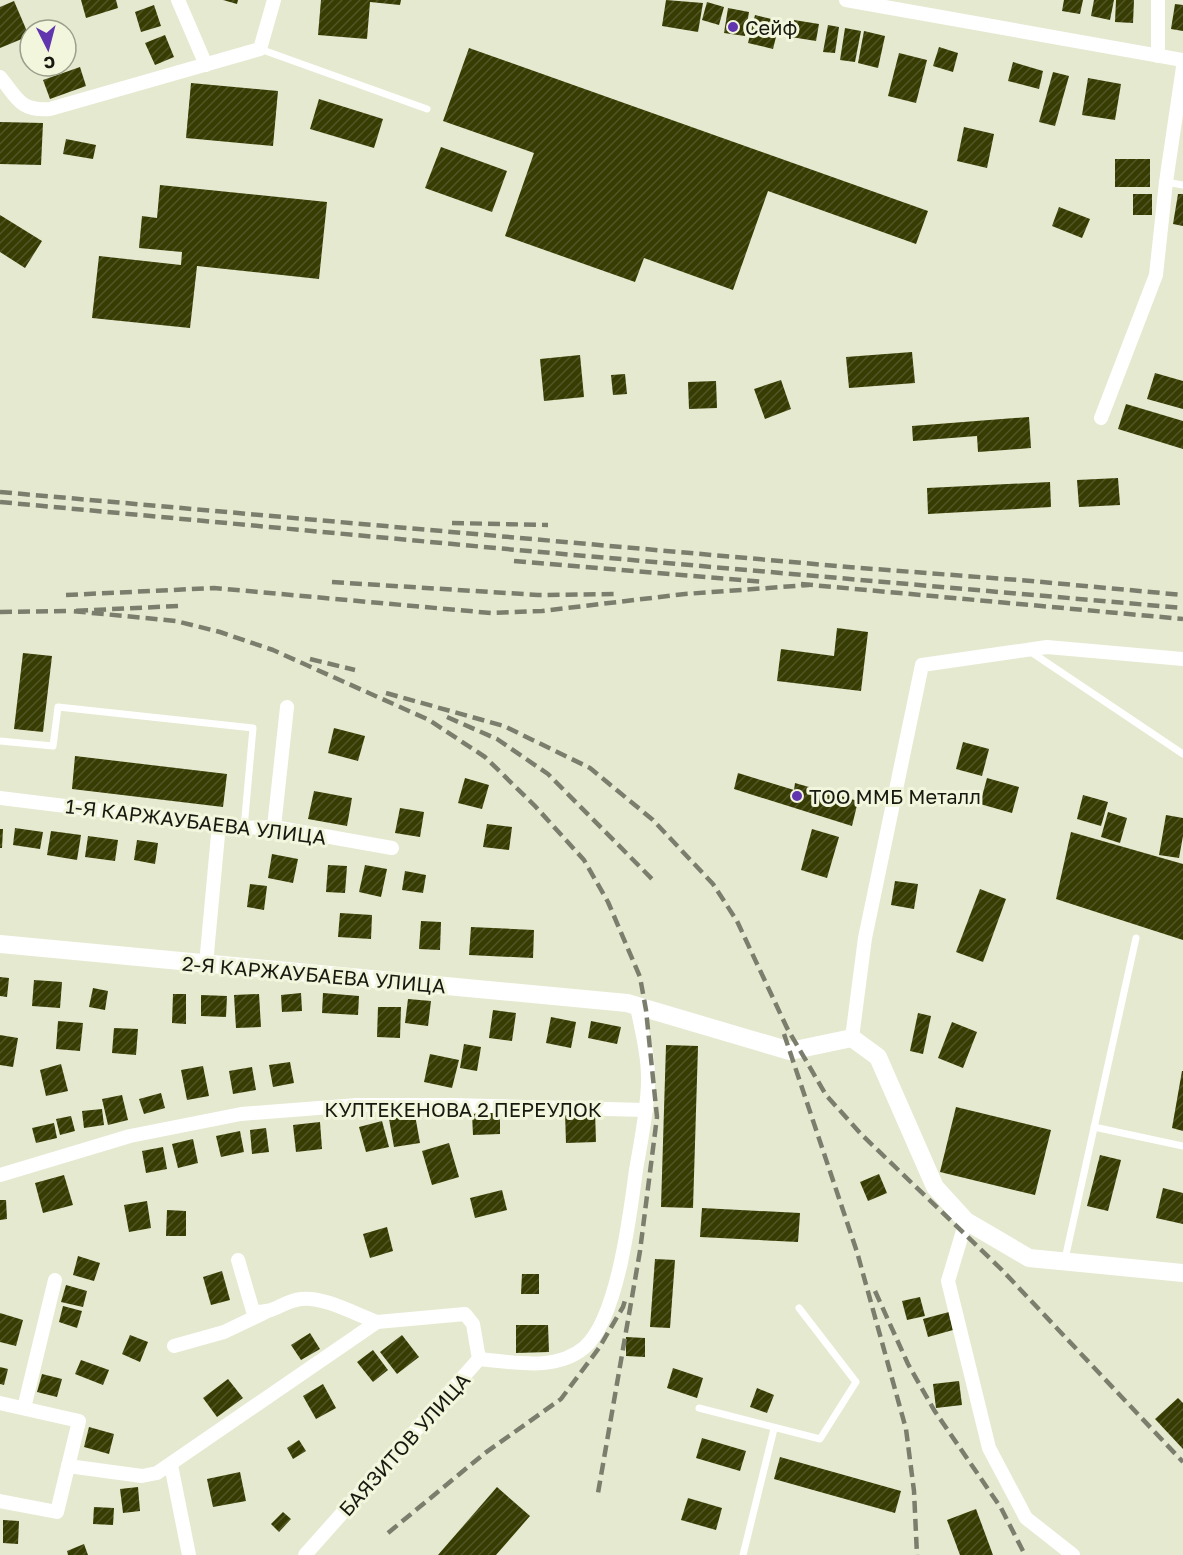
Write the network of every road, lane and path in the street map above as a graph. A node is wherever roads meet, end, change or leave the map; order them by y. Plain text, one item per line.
1 (178, 0) edge
2 (274, 0) edge
3 (846, 0) edge
4 (1158, 0) edge
5 (895, 4) edge
6 (260, 49) junction
7 (1158, 56) junction
8 (1183, 60) edge
9 (206, 65) junction
10 (1183, 68) edge
11 (0, 77) edge
12 (427, 109) dead end
13 (1166, 182) junction
14 (1183, 185) edge
15 (1101, 418) dead end
16 (1028, 650) junction
17 (1183, 659) edge
18 (287, 707) dead end
19 (0, 741) edge
20 (1183, 754) edge
21 (0, 798) edge
22 (219, 824) junction
23 (274, 827) junction
24 (244, 828) junction
25 (392, 848) dead end
26 (1136, 938) dead end
27 (0, 944) edge
28 (206, 964) junction
29 (632, 1005) junction
30 (852, 1038) junction
31 (646, 1110) junction
32 (1094, 1127) junction
33 (1183, 1146) edge
34 (0, 1175) edge
35 (966, 1221) junction
36 (238, 1260) dead end
37 (1065, 1262) junction
38 (1183, 1273) edge
39 (55, 1280) dead end
40 (799, 1308) dead end
41 (264, 1313) junction
42 (376, 1322) junction
43 (174, 1346) dead end
44 (479, 1359) junction
45 (0, 1403) edge
46 (24, 1408) junction
47 (699, 1408) dead end
48 (774, 1429) junction
49 (171, 1465) junction
50 (68, 1466) junction
51 (0, 1501) edge
52 (189, 1555) edge
53 (305, 1555) edge
54 (743, 1555) edge
55 (1073, 1555) edge

1 - 9 street
2 - 6 street
3 - 5 street
4 - 7 street
5 - 7 street
6 - 9 street
6 - 12 lane
7 - 8 street
9 - 11 street
10 - 13 street
13 - 14 lane
13 - 15 street
16 - 17 street
16 - 20 lane
16 - 30 street
18 - 23 street
19 - 24 lane
21 - 22 street, 1-Я КАРЖАУБАЕВА УЛИЦА
22 - 24 street, 1-Я КАРЖАУБАЕВА УЛИЦА
22 - 28 street
23 - 24 street, 1-Я КАРЖАУБАЕВА УЛИЦА
23 - 25 street, 1-Я КАРЖАУБАЕВА УЛИЦА
26 - 32 lane
27 - 28 street, 2-Я КАРЖАУБАЕВА УЛИЦА
28 - 29 street, 2-Я КАРЖАУБАЕВА УЛИЦА
29 - 30 street, 2-Я КАРЖАУБАЕВА УЛИЦА
29 - 31 street
30 - 35 street
31 - 34 street, КУЛТЕКЕНОВА 2 ПЕРЕУЛОК
31 - 44 street
32 - 33 lane
32 - 37 lane
35 - 37 street
35 - 55 street
36 - 41 street
37 - 38 street
39 - 46 street
40 - 48 lane
41 - 42 street
41 - 43 street
42 - 44 street, БАЯЗИТОВ УЛИЦА
42 - 49 street
44 - 53 street, БАЯЗИТОВ УЛИЦА
45 - 46 street
46 - 50 street
47 - 48 lane
48 - 54 lane
49 - 50 street
49 - 52 street
50 - 51 street

